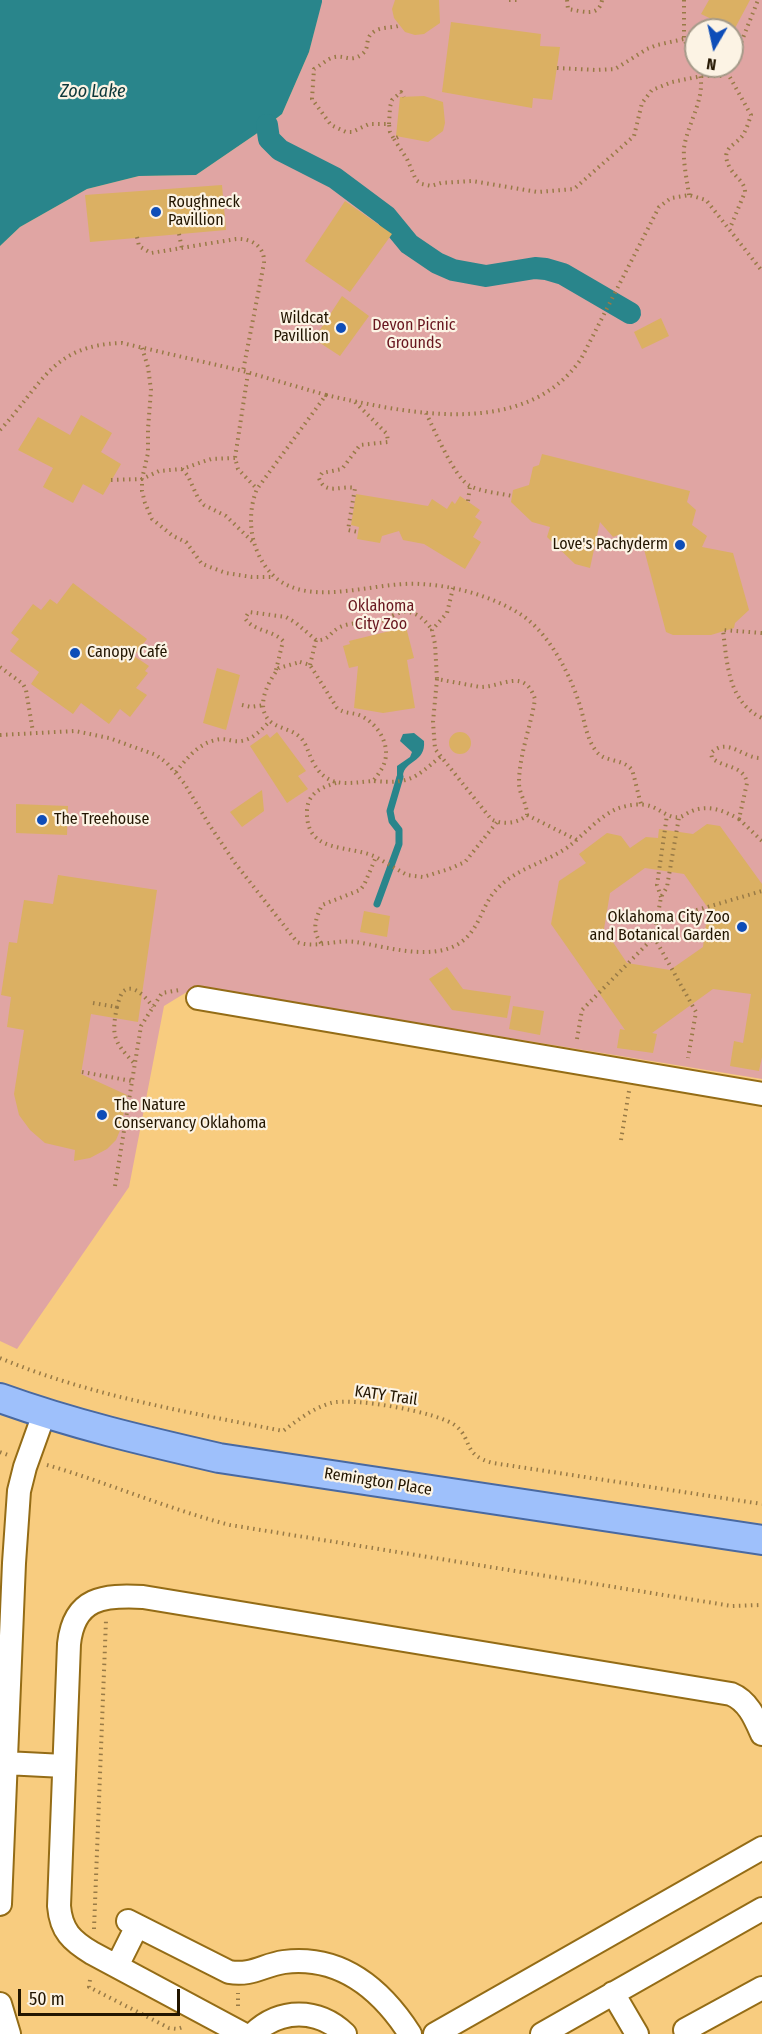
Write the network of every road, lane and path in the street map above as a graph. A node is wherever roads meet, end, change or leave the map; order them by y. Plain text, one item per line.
1 (509, 0) edge
2 (519, 0) edge
3 (567, 0) edge
4 (602, 0) edge
5 (684, 0) edge
6 (758, 0) edge
7 (684, 18) edge
8 (398, 26) dead end
9 (744, 35) edge
10 (684, 39) edge
11 (557, 68) dead end
12 (692, 78) edge
13 (702, 78) edge
14 (730, 78) edge
15 (404, 97) dead end
16 (389, 124) junction
17 (689, 195) junction
18 (730, 228) junction
19 (179, 234) dead end
20 (137, 237) dead end
21 (182, 249) junction
22 (762, 271) edge
23 (142, 348) junction
24 (245, 372) junction
25 (326, 395) junction
26 (354, 401) junction
27 (426, 413) junction
28 (0, 430) edge
29 (235, 458) junction
30 (182, 469) junction
31 (142, 479) junction
32 (111, 480) dead end
33 (470, 486) junction
34 (256, 489) junction
35 (512, 496) dead end
36 (468, 501) dead end
37 (358, 532) dead end
38 (254, 544) junction
39 (274, 577) junction
40 (453, 588) junction
41 (432, 630) junction
42 (762, 633) edge
43 (316, 640) junction
44 (310, 665) junction
45 (0, 667) edge
46 (275, 673) junction
47 (436, 679) junction
48 (242, 705) dead end
49 (264, 705) junction
50 (762, 718) edge
51 (270, 721) junction
52 (33, 732) junction
53 (0, 735) edge
54 (440, 757) junction
55 (762, 758) edge
56 (176, 772) junction
57 (373, 781) junction
58 (337, 783) junction
59 (641, 804) junction
60 (527, 815) junction
61 (667, 815) junction
62 (679, 817) junction
63 (739, 819) junction
64 (497, 822) junction
65 (577, 840) junction
66 (762, 841) edge
67 (376, 857) junction
68 (762, 891) edge
69 (661, 897) junction
70 (656, 922) junction
71 (654, 937) junction
72 (321, 943) junction
73 (198, 998) dead end
74 (93, 1003) dead end
75 (117, 1006) junction
76 (153, 1007) dead end
77 (577, 1040) dead end
78 (688, 1058) dead end
79 (135, 1064) dead end
80 (81, 1072) dead end
81 (132, 1081) dead end
82 (762, 1094) edge
83 (0, 1358) edge
84 (0, 1398) edge
85 (44, 1414) junction
86 (55, 1468) dead end
87 (762, 1504) edge
88 (762, 1540) edge
89 (762, 1605) edge
90 (106, 1620) dead end
91 (762, 1734) edge
92 (5, 1763) junction
93 (64, 1766) junction
94 (762, 1848) edge
95 (0, 1904) edge
96 (762, 1909) edge
97 (93, 1939) dead end
98 (117, 1966) junction
99 (90, 1980) dead end
100 (762, 1988) edge
101 (613, 1993) junction
102 (0, 2004) edge
103 (187, 2026) dead end
104 (9, 2034) edge
105 (243, 2034) edge
106 (253, 2034) edge
107 (345, 2034) edge
108 (410, 2034) edge
109 (435, 2034) edge
110 (542, 2034) edge
111 (637, 2034) edge
112 (687, 2034) edge

1 - 2 path
3 - 4 path
5 - 7 path
6 - 9 path
8 - 16 path
10 - 11 path
12 - 16 path
13 - 17 path
14 - 18 path
15 - 16 path
17 - 18 path
17 - 27 path
18 - 22 path
19 - 21 path
20 - 21 path
21 - 24 path
23 - 24 path
23 - 28 path
23 - 31 path
24 - 25 path
24 - 29 path
25 - 26 path
25 - 34 path
26 - 27 path
26 - 37 path
27 - 33 path
29 - 30 path
29 - 34 path
30 - 31 path
30 - 38 path
31 - 32 path
31 - 39 path
33 - 35 path
33 - 36 path
34 - 38 path
38 - 39 path
39 - 40 path
40 - 41 path
40 - 59 path
41 - 43 path
41 - 47 path
42 - 50 path
43 - 44 path
43 - 46 path
44 - 46 path
44 - 57 path
45 - 52 path
46 - 49 path
47 - 54 path
47 - 60 path
48 - 49 path
49 - 51 path
51 - 56 path
51 - 58 path
52 - 53 path
52 - 56 path
54 - 57 path
54 - 64 path
55 - 63 path
56 - 72 path
57 - 58 path
58 - 67 path
59 - 61 path
59 - 65 path
60 - 64 path
60 - 65 path
61 - 62 path
61 - 69 path
62 - 63 path
62 - 69 path
63 - 66 path
64 - 67 path
65 - 72 path
67 - 72 path
68 - 70 path
69 - 70 path
70 - 71 path
71 - 77 path
71 - 78 path
73 - 82 street
74 - 75 path
75 - 76 path
75 - 79 path
80 - 81 path
83 - 87 path, KATY Trail
84 - 85 main road, Remington Place
85 - 88 main road, Remington Place
85 - 92 street
86 - 89 path
90 - 97 path
91 - 93 street
92 - 93 street
92 - 95 street
93 - 98 street
94 - 109 street
96 - 101 street
98 - 105 street
98 - 108 street
99 - 103 path
100 - 112 street
101 - 110 street
101 - 111 street
102 - 104 street
106 - 107 street

